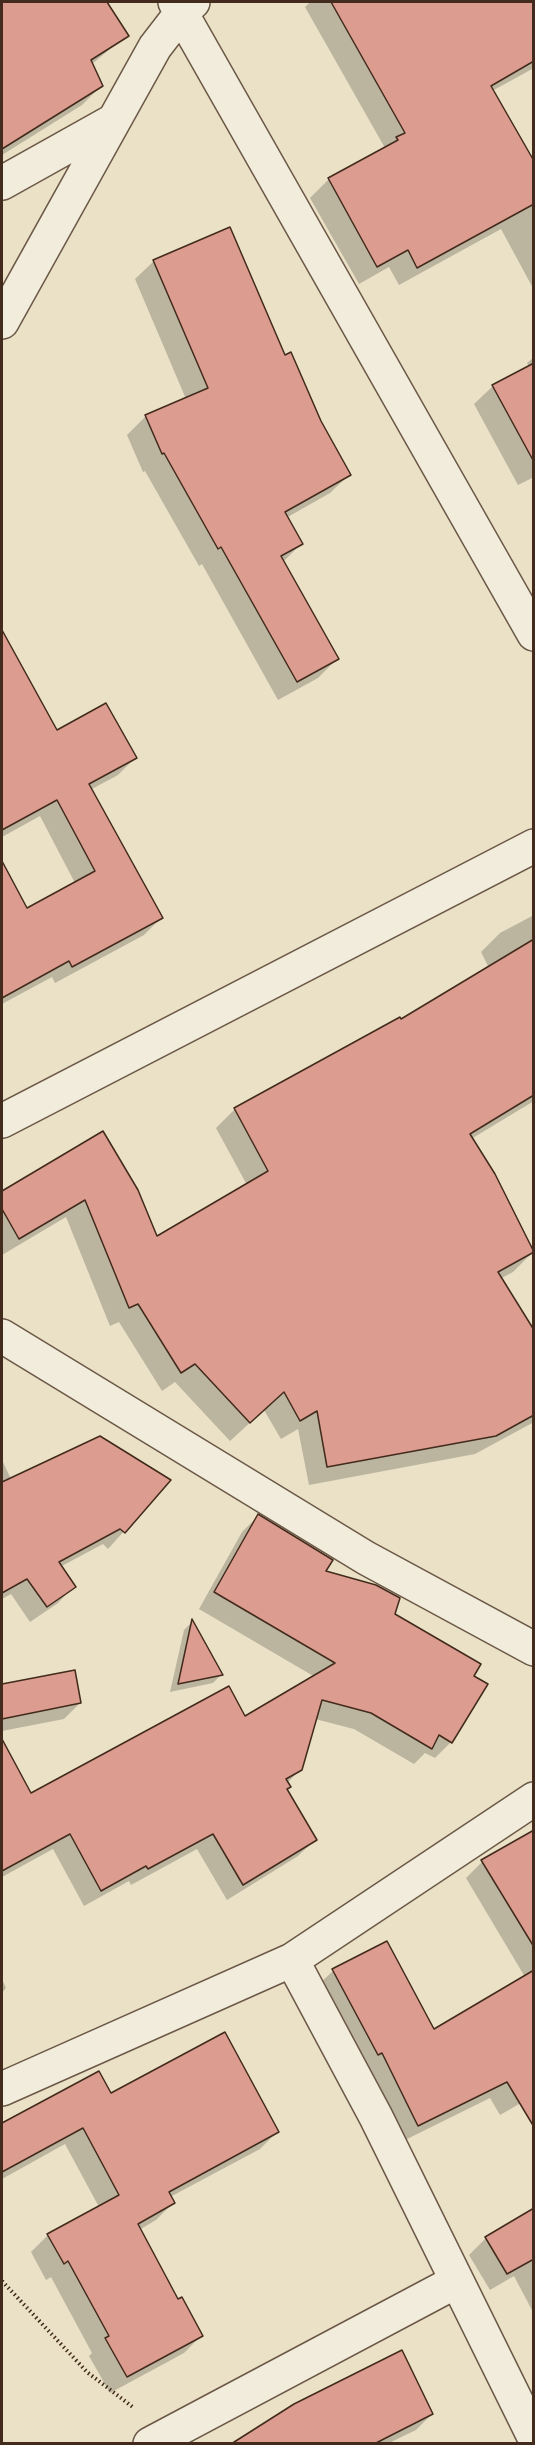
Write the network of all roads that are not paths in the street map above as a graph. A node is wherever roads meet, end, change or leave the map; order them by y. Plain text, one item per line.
1 (183, 5) edge
2 (113, 121) junction
3 (2, 183) edge
4 (2, 322) edge
5 (534, 634) edge
6 (534, 846) edge
7 (2, 1121) edge
8 (2, 1336) edge
9 (534, 1648) edge
10 (534, 1799) edge
11 (292, 1960) junction
12 (2, 2089) edge
13 (457, 2281) junction
14 (534, 2437) edge
15 (159, 2439) edge

1 - 2 street
1 - 5 street
2 - 3 street
2 - 4 street
6 - 7 street
8 - 9 street
10 - 11 street
11 - 12 street
11 - 13 street
13 - 14 street
13 - 15 street

